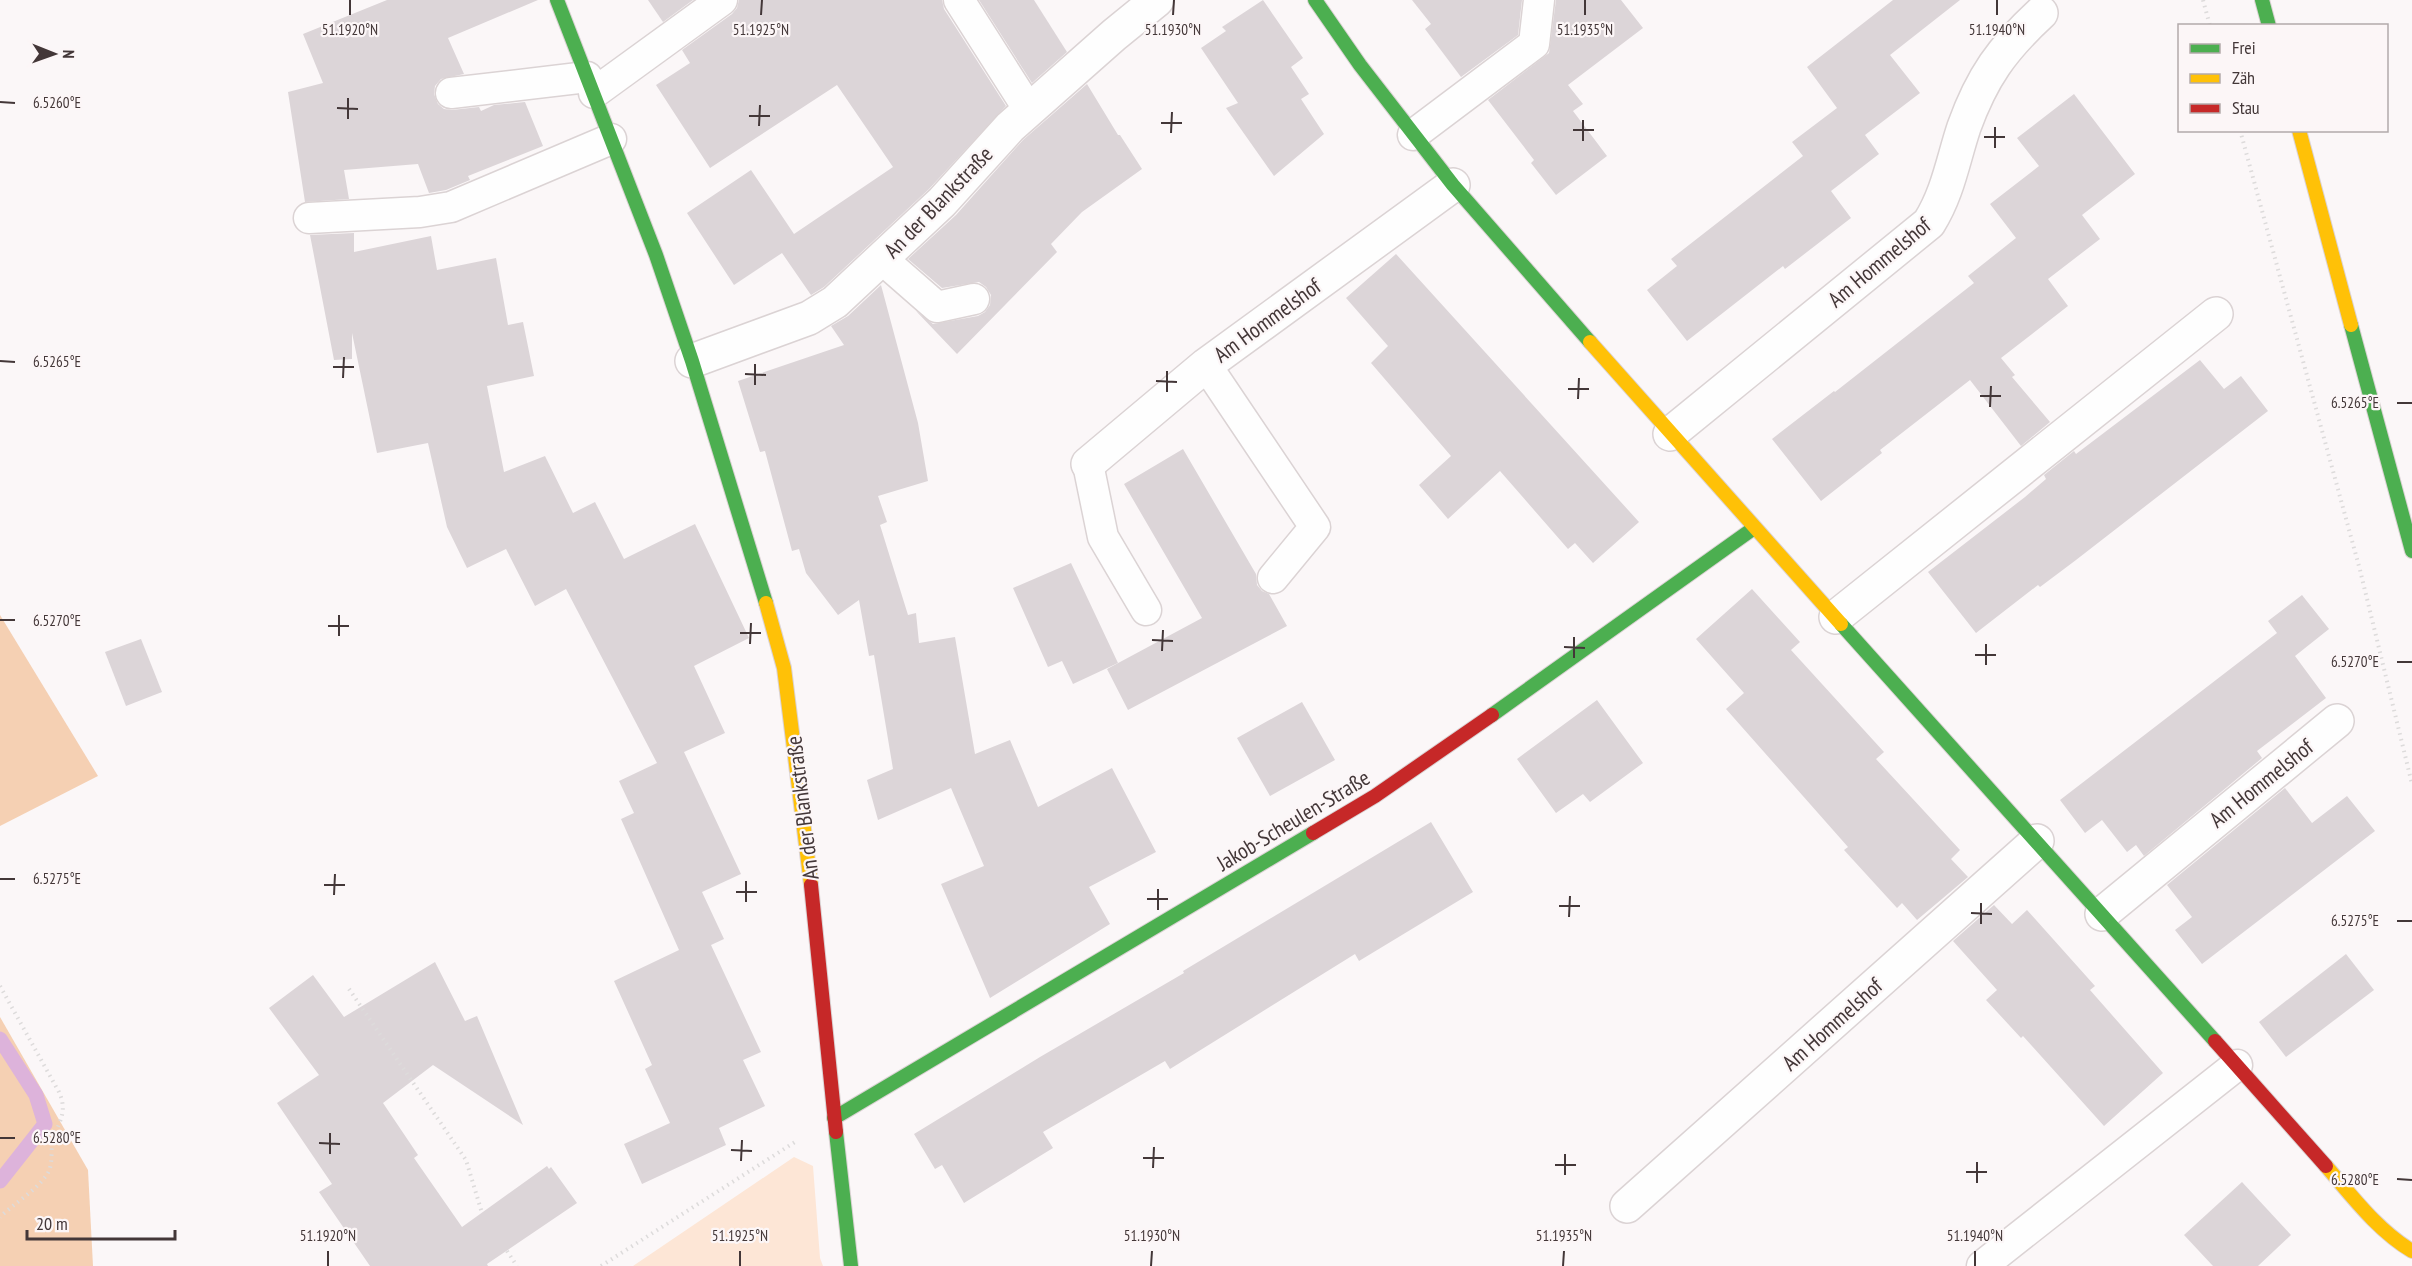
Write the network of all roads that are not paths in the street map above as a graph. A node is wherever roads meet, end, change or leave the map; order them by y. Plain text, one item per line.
1 (557, 0) edge
2 (723, 0) edge
3 (959, 0) edge
4 (1157, 0) edge
5 (1315, 0) edge
6 (1539, 0) edge
7 (2262, 0) edge
8 (2042, 13) dead end
9 (2268, 24) edge
10 (591, 85) junction
11 (451, 93) dead end
12 (1029, 110) junction
13 (2300, 132) edge
14 (1413, 135) junction
15 (611, 139) junction
16 (1453, 185) junction
17 (309, 218) dead end
18 (882, 259) junction
19 (974, 299) dead end
20 (2216, 314) dead end
21 (692, 362) junction
22 (1206, 365) junction
23 (1670, 434) junction
24 (1088, 464) joint
25 (1754, 528) junction
26 (2412, 551) edge
27 (1273, 578) dead end
28 (1146, 610) dead end
29 (1836, 617) junction
30 (2337, 721) dead end
31 (2037, 842) junction
32 (2102, 914) junction
33 (2237, 1065) junction
34 (834, 1118) junction
35 (1627, 1206) dead end
36 (2412, 1251) edge
37 (851, 1266) edge
38 (1982, 1266) edge

1 - 10 street, An der Blankstraße
2 - 10 lane
3 - 12 lane
4 - 12 street, An der Blankstraße
5 - 14 street
6 - 14 lane
7 - 9 street
8 - 23 street, Am Hommelshof
10 - 11 lane
10 - 15 street, An der Blankstraße
12 - 18 street, An der Blankstraße
13 - 26 street
14 - 16 street
15 - 17 lane
15 - 21 street, An der Blankstraße
16 - 22 street, Am Hommelshof
16 - 23 street
18 - 19 lane
18 - 21 street, An der Blankstraße
20 - 29 street
21 - 34 street, An der Blankstraße
22 - 24 street, Am Hommelshof
22 - 27 lane
23 - 25 street
24 - 28 lane
25 - 29 street
25 - 34 street, Jakob-Scheulen-Straße
29 - 31 street
30 - 32 street, Am Hommelshof
31 - 32 street
31 - 35 street, Am Hommelshof
32 - 33 street
33 - 36 street
33 - 38 lane
34 - 37 street, An der Blankstraße

